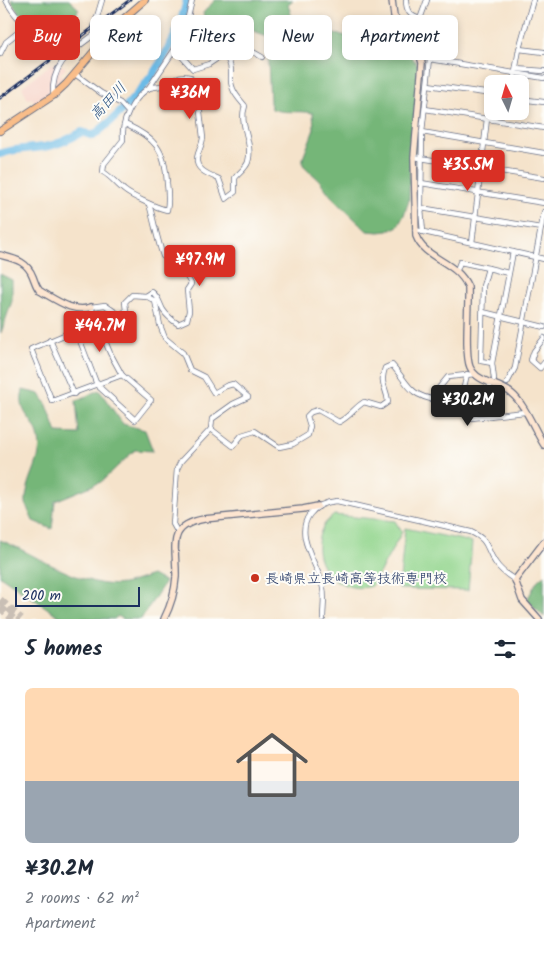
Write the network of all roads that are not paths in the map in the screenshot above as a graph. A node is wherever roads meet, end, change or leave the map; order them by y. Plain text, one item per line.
1 (6, 0) edge
2 (102, 0) edge
3 (145, 0) edge
4 (192, 0) edge
5 (392, 0) edge
6 (406, 0) edge
7 (426, 0) edge
8 (533, 0) edge
9 (16, 15) edge
10 (98, 15) edge
11 (126, 15) edge
12 (188, 15) edge
13 (394, 15) edge
14 (15, 35) edge
15 (90, 38) edge
16 (80, 45) edge
17 (519, 49) junction
18 (544, 52) edge
19 (254, 53) edge
20 (0, 54) edge
21 (90, 56) edge
22 (171, 56) edge
23 (262, 57) dead end
24 (62, 60) edge
25 (184, 60) edge
26 (215, 60) edge
27 (229, 60) edge
28 (421, 60) edge
29 (430, 60) edge
30 (437, 60) edge
31 (544, 71) edge
32 (515, 72) junction
33 (75, 74) junction
34 (514, 75) edge
35 (544, 78) edge
36 (428, 85) junction
37 (148, 89) junction
38 (484, 93) edge
39 (52, 96) junction
40 (529, 100) edge
41 (544, 102) edge
42 (425, 109) junction
43 (128, 111) junction
44 (484, 118) edge
45 (486, 120) edge
46 (498, 120) edge
47 (125, 124) junction
48 (544, 128) edge
49 (0, 131) edge
50 (422, 132) junction
51 (483, 142) junction
52 (544, 152) edge
53 (414, 157) junction
54 (422, 158) junction
55 (480, 168) junction
56 (544, 178) edge
57 (421, 184) junction
58 (478, 192) junction
59 (544, 203) edge
60 (149, 204) junction
61 (421, 208) junction
62 (544, 212) edge
63 (475, 217) junction
64 (542, 228) junction
65 (415, 230) junction
66 (423, 232) junction
67 (472, 242) junction
68 (513, 252) junction
69 (0, 256) edge
70 (537, 257) junction
71 (544, 259) edge
72 (488, 268) junction
73 (457, 270) junction
74 (508, 273) junction
75 (146, 296) junction
76 (91, 307) junction
77 (483, 312) junction
78 (500, 316) junction
79 (98, 320) junction
80 (524, 321) junction
81 (544, 327) edge
82 (76, 330) junction
83 (544, 338) edge
84 (50, 340) junction
85 (492, 363) junction
86 (544, 363) edge
87 (467, 374) junction
88 (475, 374) junction
89 (122, 375) junction
90 (492, 380) junction
91 (507, 384) dead end
92 (97, 385) junction
93 (74, 394) junction
94 (525, 412) junction
95 (490, 416) junction
96 (211, 429) junction
97 (544, 445) edge
98 (318, 506) junction
99 (178, 533) junction
100 (544, 542) edge
101 (515, 580) junction
102 (164, 619) edge
103 (323, 619) edge
104 (539, 619) edge

1 - 9 street
2 - 10 street
3 - 11 main road
4 - 12 street
5 - 13 street
6 - 7 street
8 - 17 street
14 - 20 street
15 - 16 street
17 - 18 street
17 - 32 street
19 - 23 street
21 - 33 main road
22 - 37 street
24 - 39 street
25 - 26 street
27 - 37 street
28 - 53 street
29 - 36 street
30 - 32 street
31 - 32 street
32 - 34 street
32 - 35 street
33 - 39 main road
33 - 43 street
36 - 38 street
36 - 42 street
37 - 43 street
39 - 49 main road
40 - 41 street
42 - 44 street
42 - 50 street
43 - 47 street
45 - 51 street
46 - 48 street
47 - 60 street
47 - 60 street
50 - 51 street
50 - 54 street
51 - 52 street
51 - 55 street
53 - 54 street
53 - 65 street
54 - 55 street
54 - 57 street
55 - 56 street
55 - 58 street
57 - 58 street
57 - 61 street
58 - 59 street
58 - 63 street
60 - 75 street
61 - 63 street
61 - 66 street
62 - 64 street
63 - 64 street
63 - 67 street
64 - 70 street
65 - 66 street
65 - 73 street
66 - 67 street
67 - 68 street
68 - 70 street
68 - 74 street
69 - 76 street
70 - 71 street
70 - 80 street
72 - 73 street
72 - 74 street
72 - 77 street
73 - 88 street
74 - 78 street
75 - 76 street
75 - 96 street
76 - 79 street
77 - 78 street
77 - 85 street
78 - 80 street
78 - 85 street
79 - 82 street
79 - 89 street
80 - 81 street
80 - 91 street
82 - 84 street
82 - 92 street
83 - 86 street
84 - 93 street
84 - 93 street
85 - 90 street
87 - 88 street
87 - 95 street
87 - 96 street
88 - 90 street
89 - 92 street
89 - 92 street
90 - 94 street
90 - 95 street
92 - 93 street
94 - 95 street
94 - 97 street
96 - 99 street
98 - 99 street
98 - 101 street
98 - 103 street
99 - 102 street
100 - 101 street
101 - 104 street

